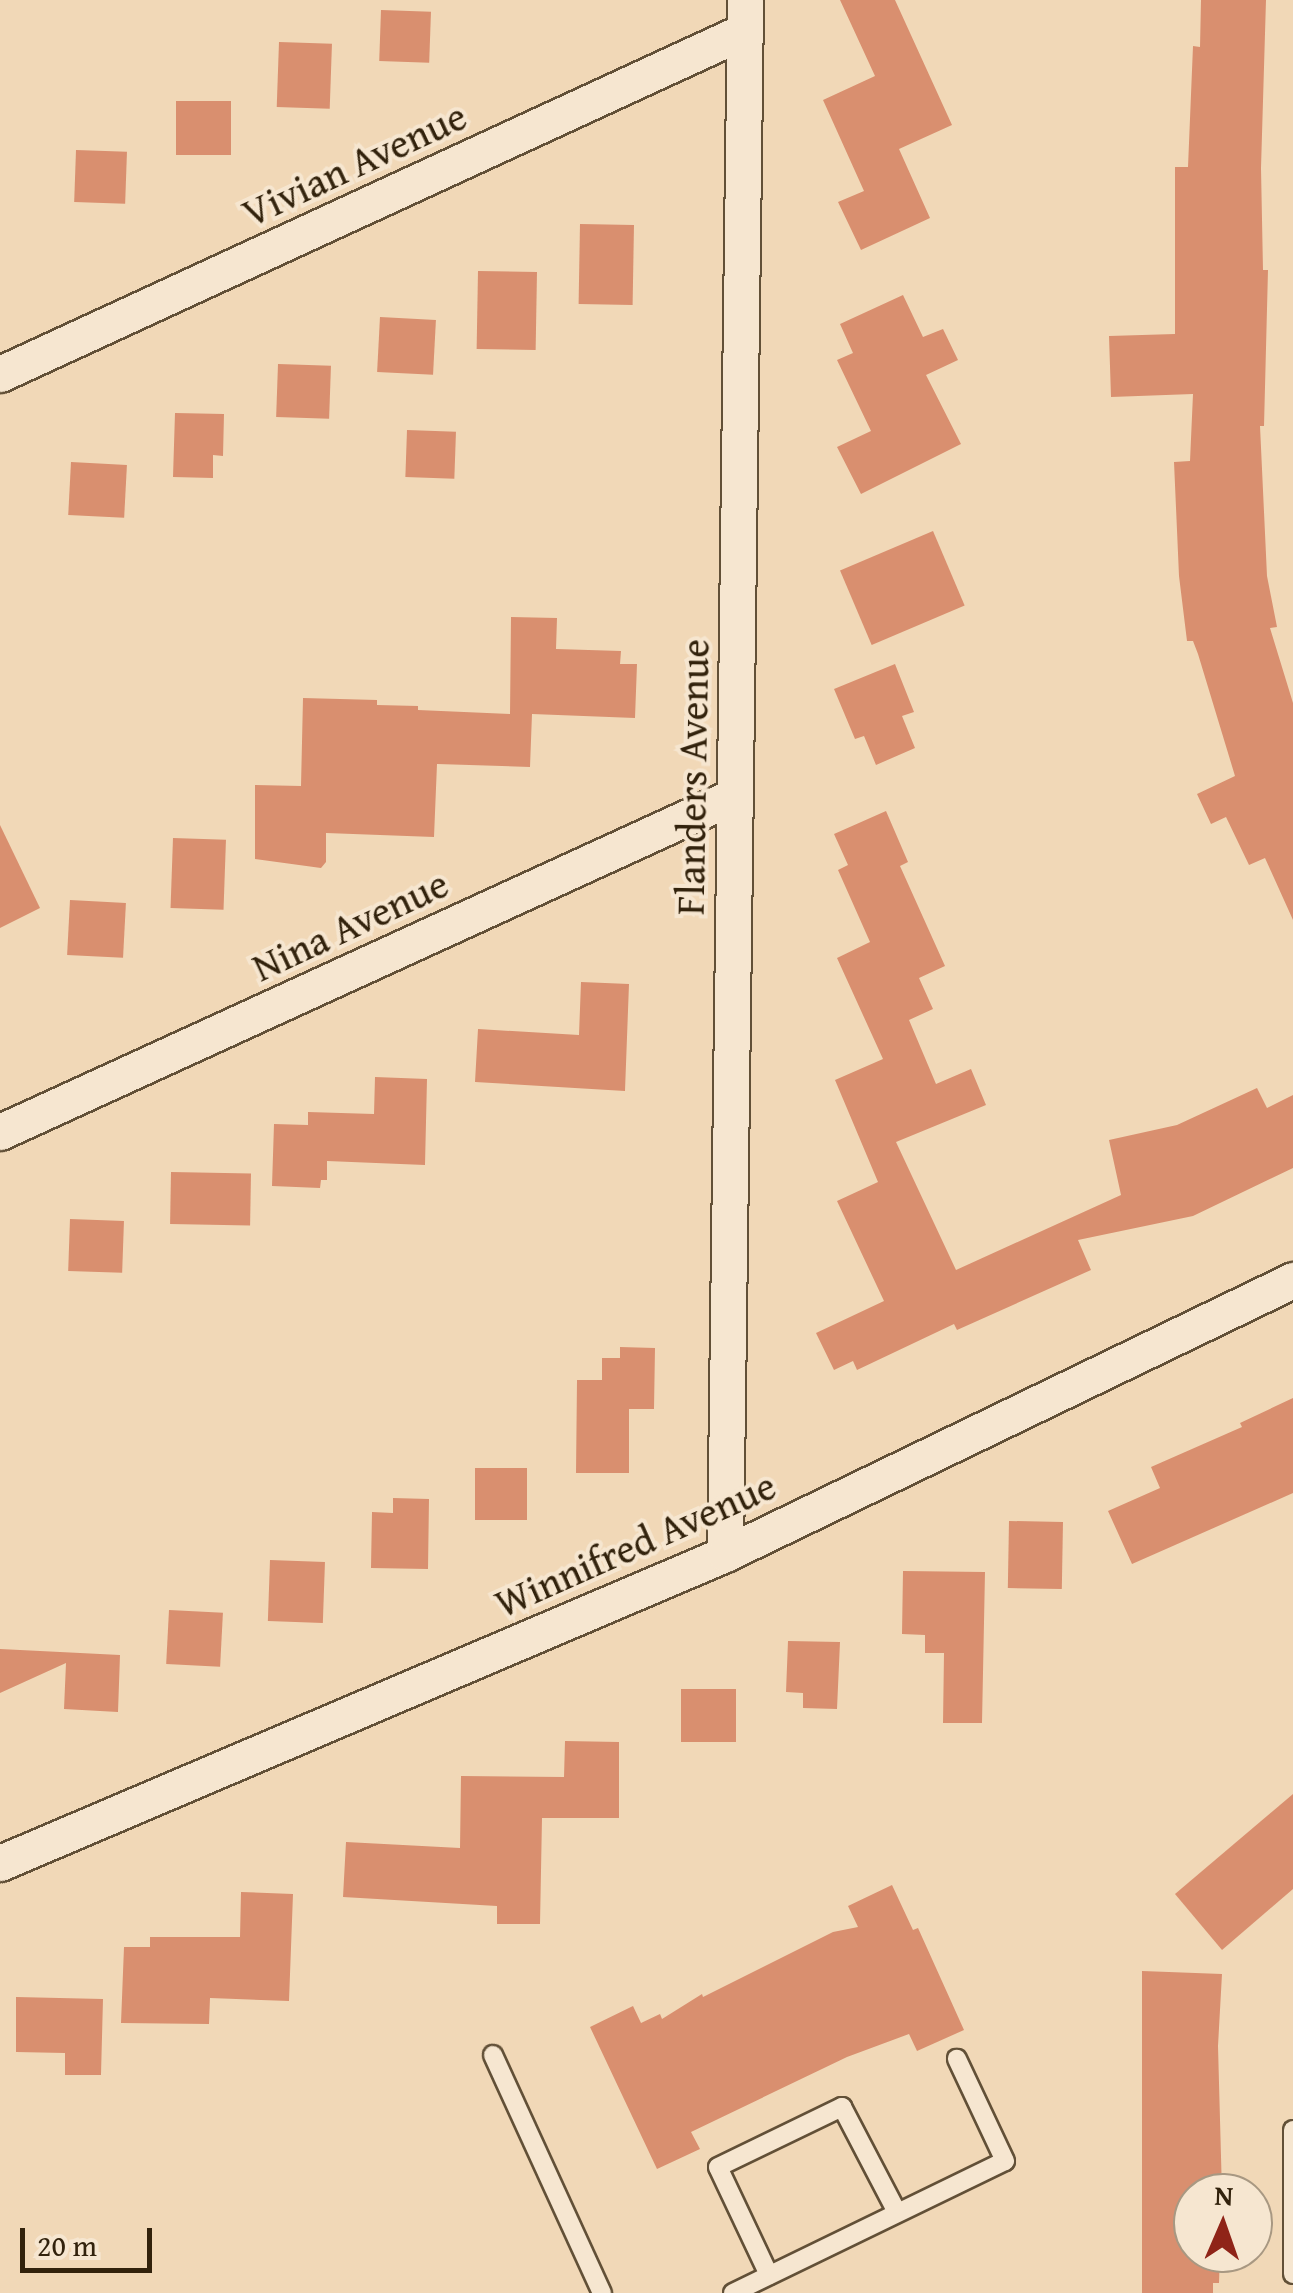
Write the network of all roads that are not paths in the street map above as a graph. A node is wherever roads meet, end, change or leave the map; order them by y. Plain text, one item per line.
1 (745, 16) edge
2 (0, 374) edge
3 (734, 796) junction
4 (0, 1132) edge
5 (1293, 1280) edge
6 (725, 1554) junction
7 (0, 1862) edge
8 (493, 2055) dead end
9 (958, 2058) dead end
10 (1293, 2130) edge
11 (897, 2212) junction
12 (1293, 2274) edge
13 (769, 2275) junction
14 (602, 2293) edge
15 (733, 2293) edge

1 - 2 street, Vivian Avenue
1 - 3 street, Flanders Avenue
3 - 4 street, Nina Avenue
3 - 6 street, Flanders Avenue
5 - 6 street, Winnifred Avenue
6 - 7 street, Winnifred Avenue
8 - 14 lane
9 - 11 lane
10 - 12 lane
11 - 13 lane
11 - 13 lane
13 - 15 lane

